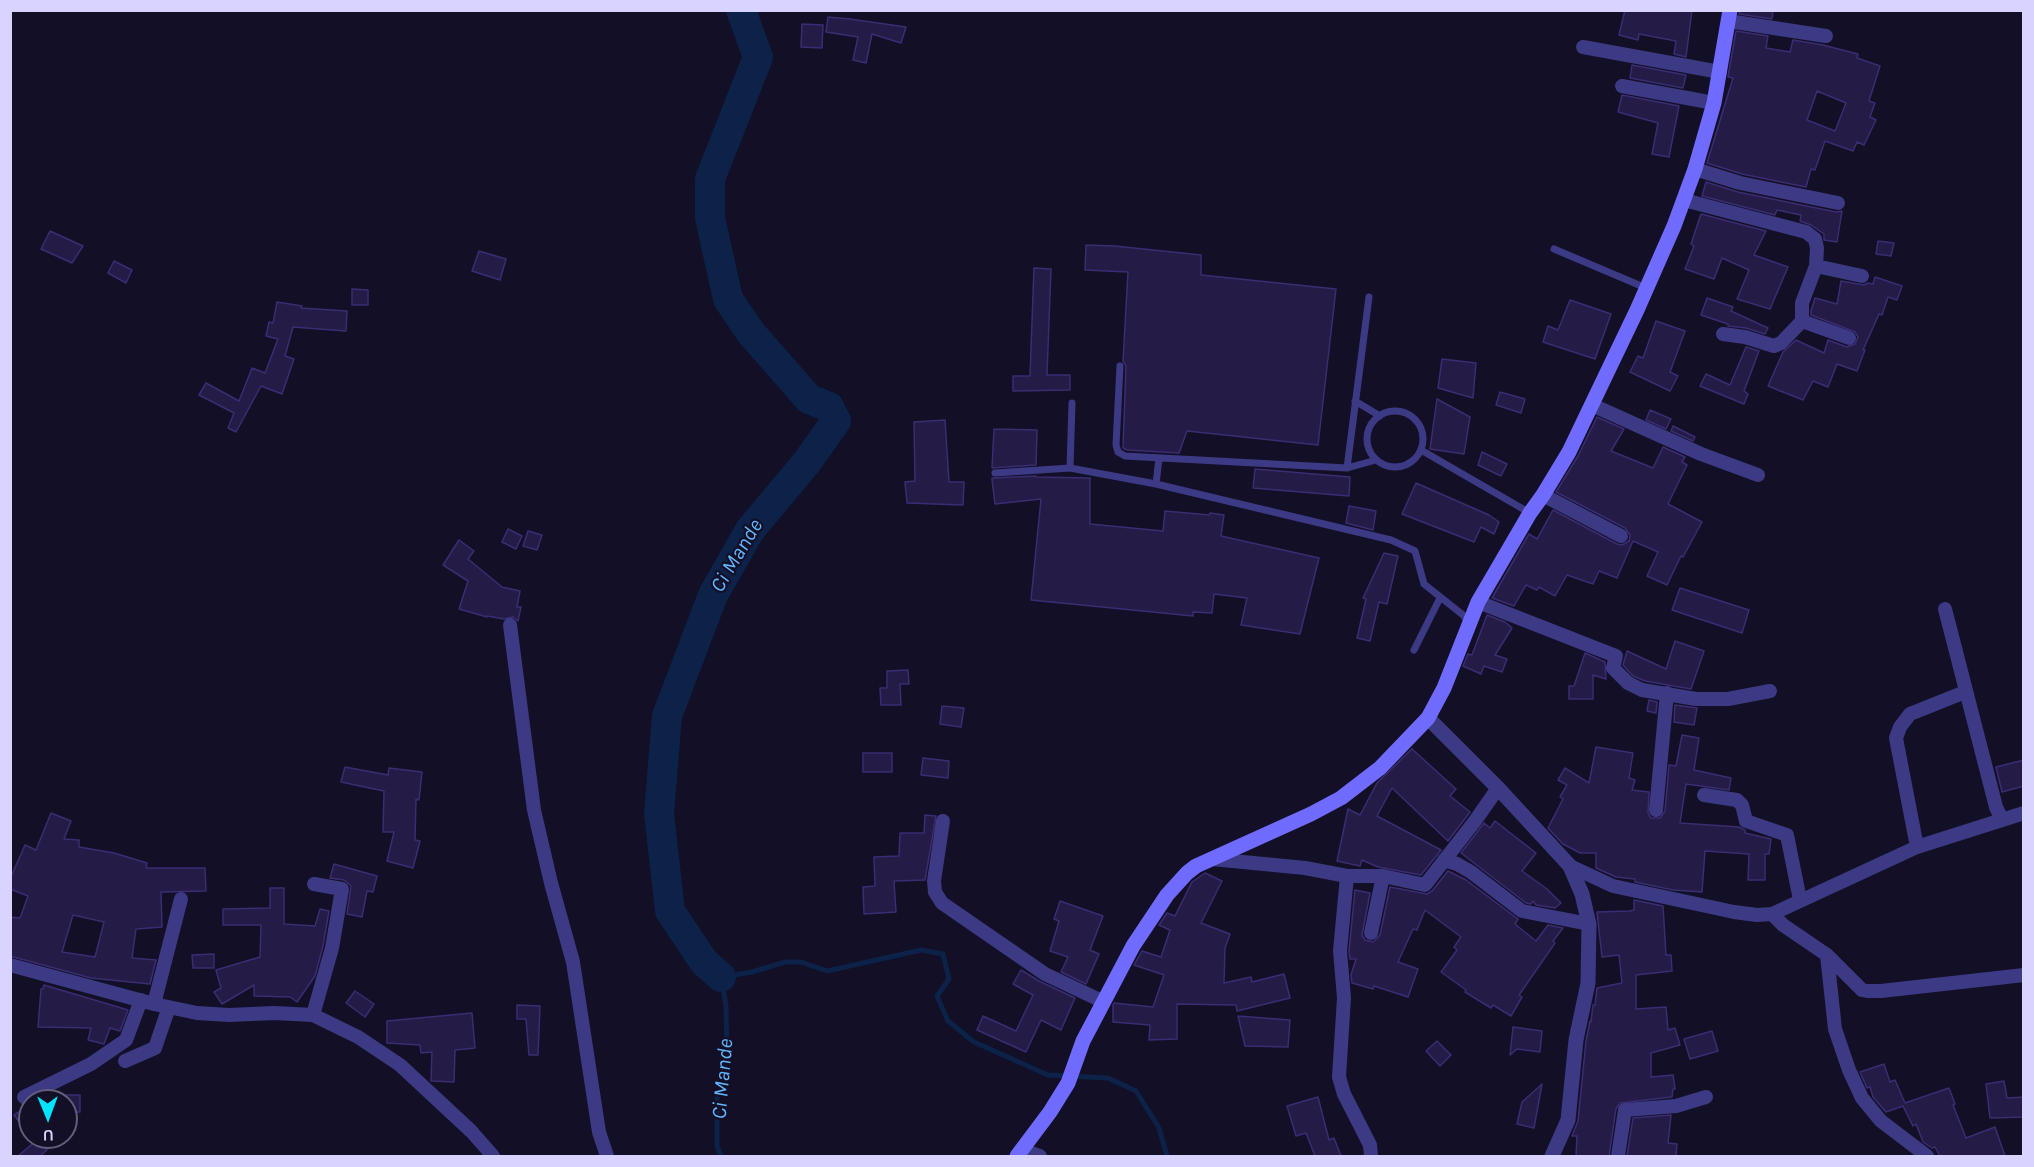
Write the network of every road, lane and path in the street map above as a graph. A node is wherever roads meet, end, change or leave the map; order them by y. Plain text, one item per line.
1 (1729, 16) edge
2 (1826, 36) dead end
3 (1583, 47) dead end
4 (1720, 72) junction
5 (1622, 86) dead end
6 (1714, 103) junction
7 (1695, 169) junction
8 (1684, 200) junction
9 (1838, 203) dead end
10 (1554, 249) dead end
11 (1816, 266) junction
12 (1862, 276) dead end
13 (1646, 288) junction
14 (1369, 297) dead end
15 (1802, 321) junction
16 (1723, 334) dead end
17 (1849, 338) dead end
18 (1120, 366) dead end
19 (1355, 400) junction
20 (1072, 403) dead end
21 (1592, 405) junction
22 (1380, 416) junction
23 (1421, 450) junction
24 (1159, 458) junction
25 (1377, 460) junction
26 (1070, 468) junction
27 (1347, 468) junction
28 (995, 473) dead end
29 (1758, 475) dead end
30 (1156, 484) junction
31 (1543, 495) junction
32 (1530, 513) junction
33 (1621, 536) dead end
34 (1440, 598) junction
35 (1478, 602) junction
36 (1946, 609) dead end
37 (1469, 623) junction
38 (510, 625) dead end
39 (1414, 650) dead end
40 (1770, 691) dead end
41 (1965, 692) junction
42 (1667, 693) junction
43 (1428, 718) junction
44 (1498, 788) junction
45 (1704, 795) dead end
46 (1656, 810) dead end
47 (2024, 813) edge
48 (2002, 820) junction
49 (943, 821) dead end
50 (1917, 847) junction
51 (1212, 859) junction
52 (1444, 860) junction
53 (1570, 866) junction
54 (1347, 876) junction
55 (1383, 876) junction
56 (314, 884) dead end
57 (181, 899) dead end
58 (1800, 900) junction
59 (1772, 914) junction
60 (1589, 924) junction
61 (1371, 933) dead end
62 (1827, 956) junction
63 (10, 965) edge
64 (2024, 975) edge
65 (148, 1002) junction
66 (1104, 1002) junction
67 (169, 1007) junction
68 (313, 1016) junction
69 (125, 1061) dead end
70 (40, 1089) edge
71 (1706, 1097) dead end
72 (1020, 1153) edge
73 (494, 1156) edge
74 (607, 1156) edge
75 (1040, 1156) edge
76 (1371, 1156) edge
77 (1552, 1156) edge
78 (1618, 1156) edge
79 (1927, 1156) edge

1 - 2 street
1 - 4 main road
3 - 4 street
4 - 6 main road
5 - 6 street
6 - 7 main road
7 - 8 main road
7 - 9 street
8 - 11 street
8 - 13 main road
10 - 13 lane
11 - 12 street
11 - 15 street
13 - 21 main road
14 - 19 lane
15 - 16 street
15 - 17 street
18 - 24 lane
19 - 22 lane
19 - 27 lane
20 - 26 lane
21 - 29 street
21 - 31 main road
22 - 23 lane
22 - 25 lane
23 - 25 lane
23 - 32 lane
24 - 27 lane
24 - 30 lane
25 - 27 lane
26 - 28 lane
26 - 30 lane
30 - 34 lane
31 - 32 main road
31 - 33 street
32 - 35 main road
34 - 37 lane
34 - 39 lane
35 - 37 main road
35 - 42 street
36 - 41 street
37 - 43 main road
38 - 74 street
40 - 42 street
41 - 48 street
41 - 50 street
42 - 46 street
43 - 44 street
43 - 51 main road
44 - 52 street
44 - 53 street
45 - 58 street
47 - 48 street
48 - 50 street
49 - 66 street
50 - 58 street
51 - 54 street
51 - 66 main road
52 - 55 street
52 - 60 street
53 - 59 street
53 - 60 street
54 - 55 street
54 - 76 street
55 - 61 street
56 - 68 street
57 - 65 street
58 - 59 street
59 - 62 street
60 - 77 street
62 - 64 street
62 - 79 street
63 - 65 street
65 - 67 street
65 - 70 street
66 - 72 main road
67 - 68 street
67 - 69 street
68 - 73 street
71 - 78 street
72 - 75 street

